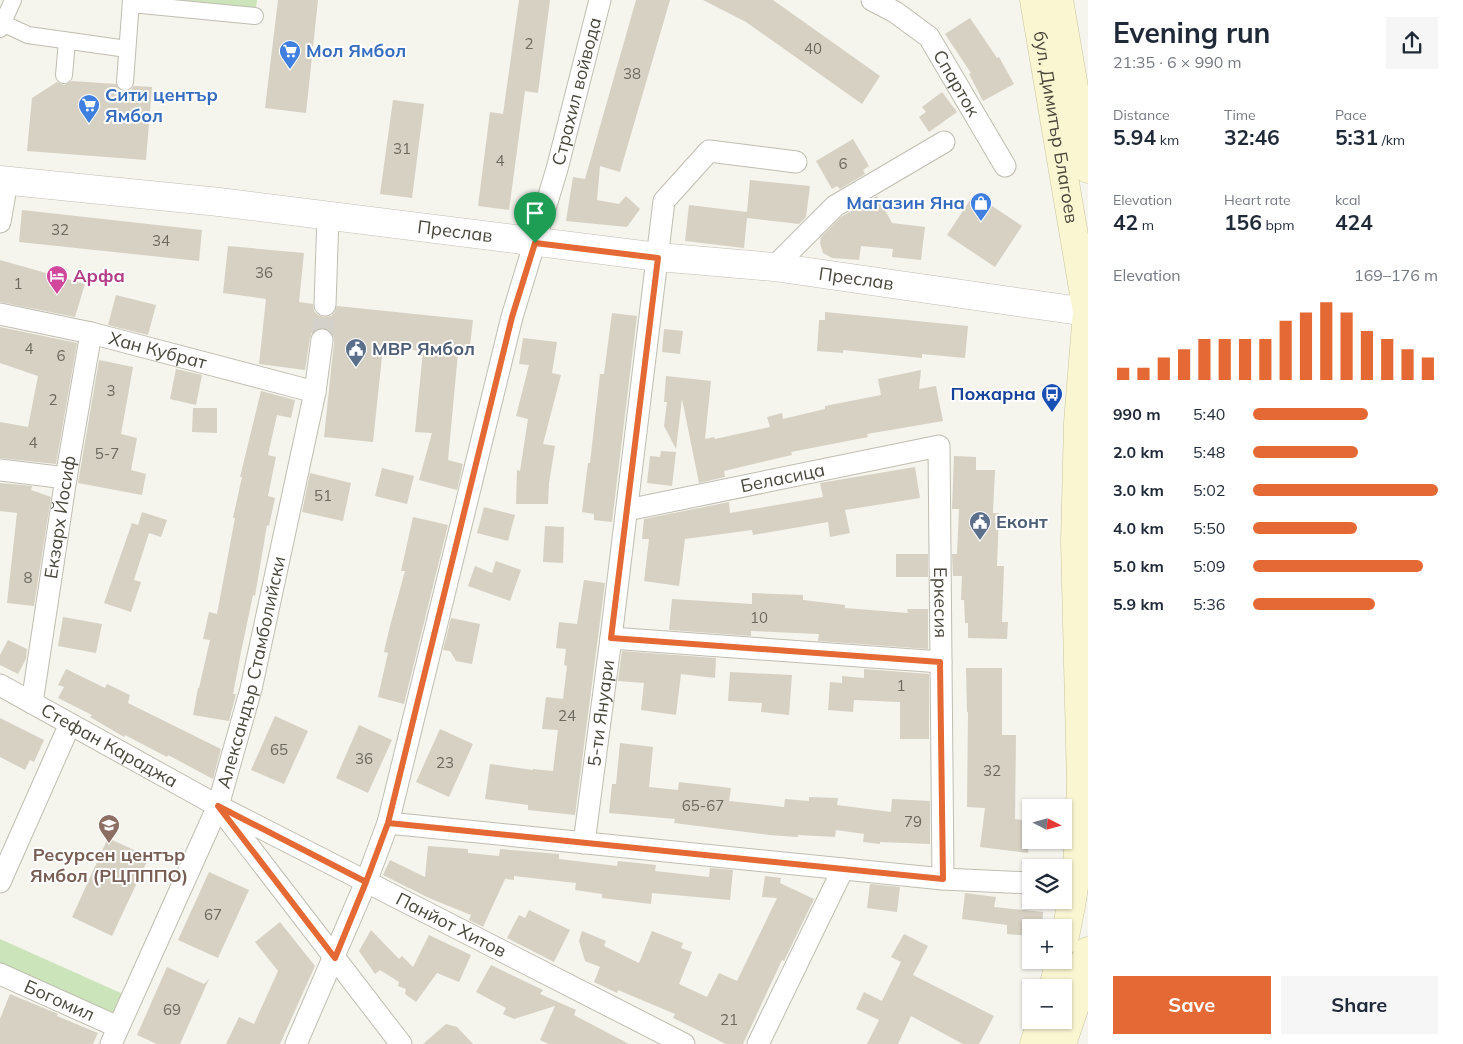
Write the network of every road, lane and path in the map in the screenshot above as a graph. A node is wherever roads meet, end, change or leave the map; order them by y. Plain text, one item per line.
1 (13, 0) edge
2 (600, 0) edge
3 (872, 0) edge
4 (1034, 0) edge
5 (1058, 0) edge
6 (131, 2) edge
7 (893, 6) edge
8 (255, 16) dead end
9 (1, 25) edge
10 (67, 41) junction
11 (127, 48) junction
12 (64, 75) dead end
13 (125, 82) dead end
14 (944, 142) dead end
15 (796, 162) dead end
16 (1005, 166) dead end
17 (1088, 169) edge
18 (3, 181) edge
19 (328, 216) junction
20 (0, 222) edge
21 (535, 243) junction
22 (658, 258) junction
23 (774, 267) junction
24 (325, 305) tunnel mouth
25 (1088, 312) edge
26 (0, 314) edge
27 (91, 333) junction
28 (322, 340) tunnel mouth
29 (316, 392) junction
30 (939, 446) joint
31 (0, 470) edge
32 (66, 478) junction
33 (627, 510) junction
34 (611, 638) junction
35 (940, 662) junction
36 (0, 686) edge
37 (32, 703) junction
38 (70, 724) junction
39 (218, 806) junction
40 (388, 823) junction
41 (584, 843) junction
42 (843, 869) junction
43 (943, 879) junction
44 (0, 882) edge
45 (366, 882) junction
46 (1022, 883) edge
47 (1068, 919) edge
48 (1088, 951) edge
49 (335, 958) junction
50 (0, 974) edge
51 (1039, 1029) edge
52 (114, 1035) edge
53 (296, 1044) edge
54 (401, 1044) edge
55 (684, 1044) edge
56 (758, 1044) edge
57 (1034, 1044) edge
58 (1062, 1044) edge

1 - 9 street
2 - 21 street, Страхил войвода
3 - 7 street, Спарток
4 - 25 main road, бул. Димитър Благоев
5 - 17 main road, бул. Димитър Благоев
6 - 8 street
6 - 11 street
7 - 16 street, Спарток
9 - 10 street
10 - 11 street
10 - 12 street
11 - 13 street
14 - 23 street
15 - 22 street, 5-ти Януари
18 - 19 street, Преслав
18 - 20 street
19 - 21 street, Преслав
19 - 24 street
21 - 22 street, Преслав
21 - 40 street, Страхил войвода
22 - 23 street, Преслав
22 - 33 street, 5-ти Януари
23 - 25 street, Преслав
25 - 47 main road, бул. Димитър Благоев
26 - 27 street, Хан Кубрат
27 - 29 street, Хан Кубрат
27 - 32 street, Екзарх Йосиф
28 - 29 street, Александър Стамболийски
29 - 39 street, Александър Стамболийски
30 - 33 street, Беласица
30 - 35 street, Еркесия
31 - 32 street
32 - 37 street, Екзарх Йосиф
33 - 34 street, 5-ти Януари
34 - 35 street
34 - 41 street, 5-ти Януари
35 - 43 street, Еркесия
36 - 37 street, Стефан Караджа
37 - 38 street, Стефан Караджа
38 - 39 street, Стефан Караджа
38 - 44 street
39 - 45 street, Панйот Хитов
39 - 49 street
39 - 52 street, Александър Стамболийски
40 - 41 street
40 - 45 street, Страхил войвода
41 - 42 street
42 - 43 street
42 - 56 street
43 - 46 street
45 - 49 street, Страхил войвода
45 - 55 street, Панйот Хитов
48 - 58 main road
49 - 53 street, Страхил войвода
49 - 54 street
50 - 52 street, Богомил
51 - 57 main road

